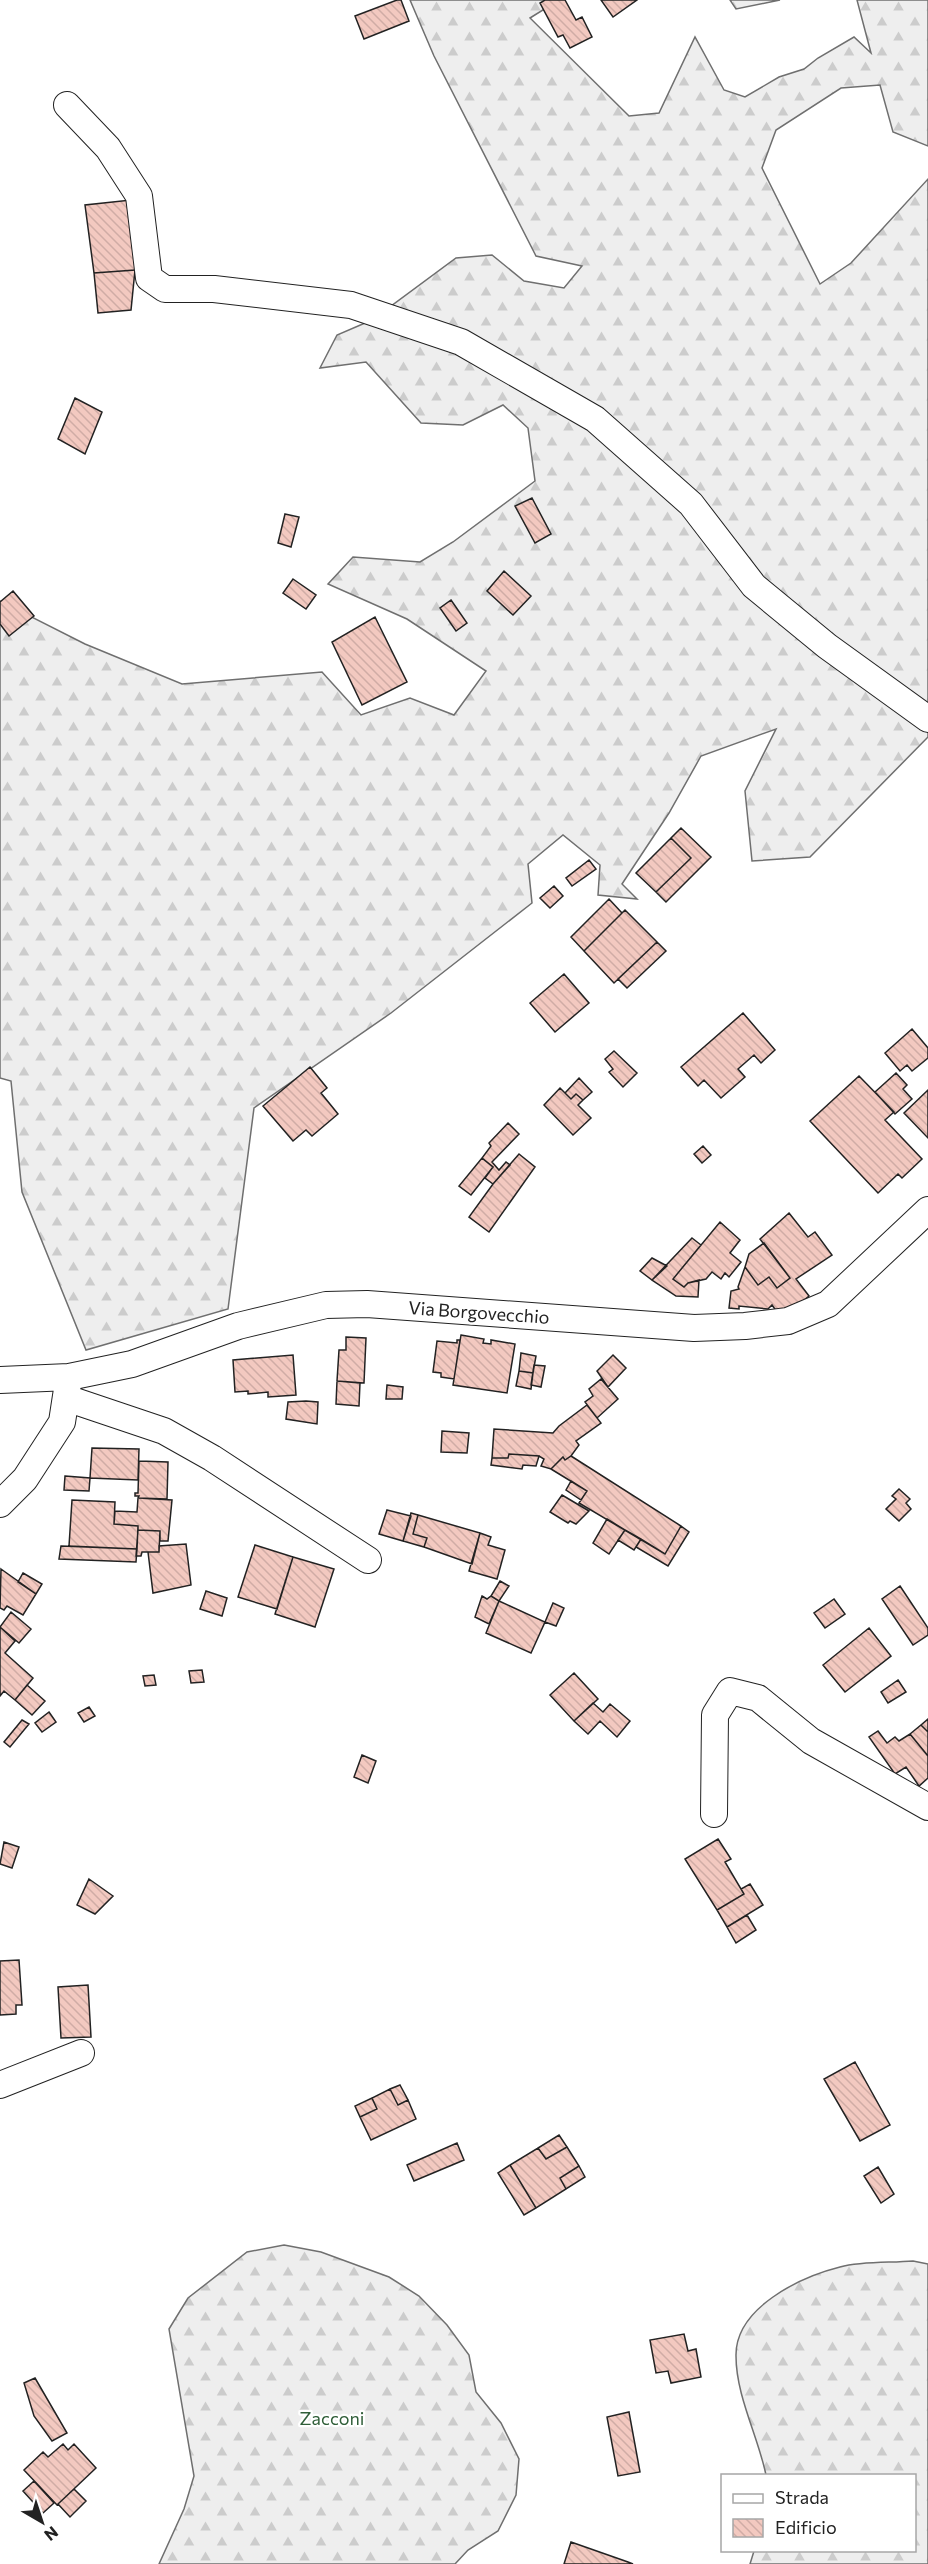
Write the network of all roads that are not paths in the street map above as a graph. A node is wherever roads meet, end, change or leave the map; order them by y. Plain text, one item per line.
1 (67, 105) dead end
2 (928, 720) edge
3 (928, 1210) edge
4 (0, 1380) edge
5 (67, 1387) junction
6 (0, 1504) edge
7 (368, 1560) dead end
8 (928, 1807) edge
9 (714, 1814) dead end
10 (81, 2054) dead end
11 (0, 2085) edge

1 - 2 street
3 - 5 street, Via Borgovecchio
4 - 5 street, Via Borgovecchio
5 - 6 street
5 - 7 street
8 - 9 street
10 - 11 street

